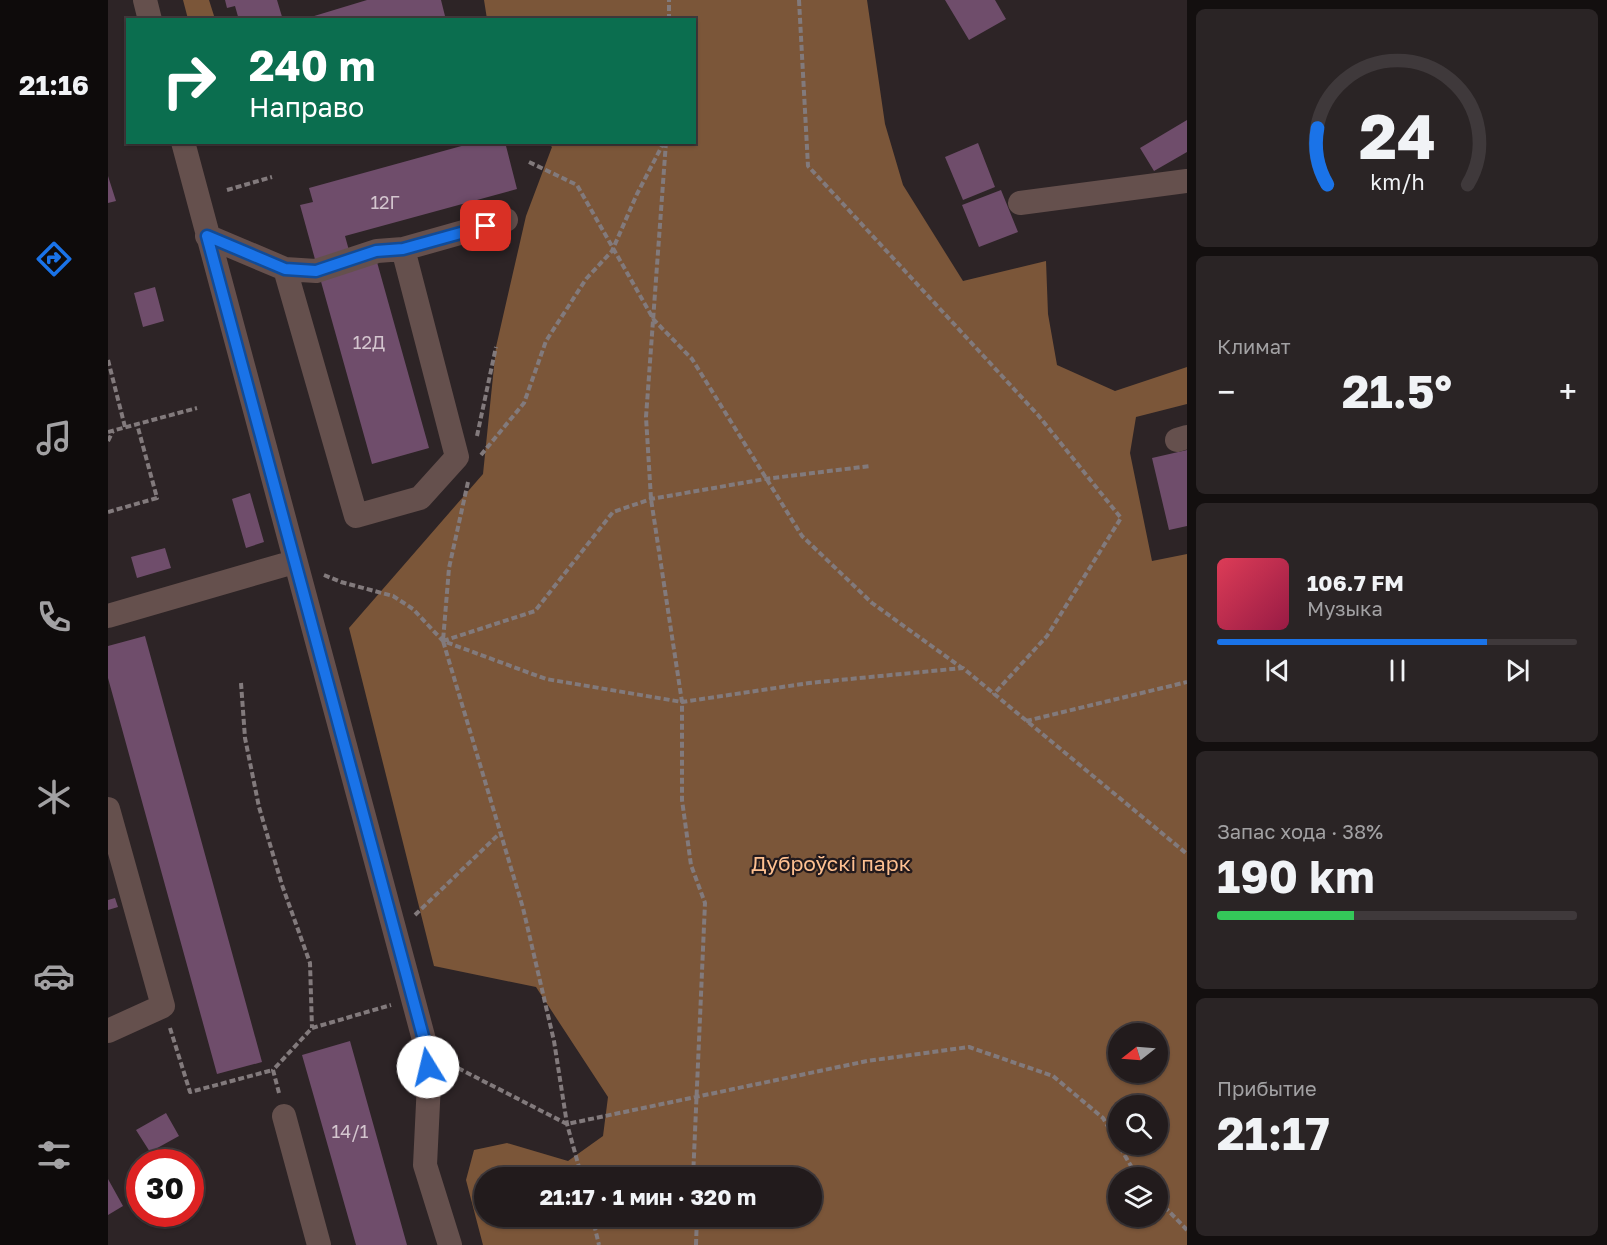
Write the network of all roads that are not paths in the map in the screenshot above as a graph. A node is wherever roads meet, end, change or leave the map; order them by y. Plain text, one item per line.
1 (145, 0) edge
2 (150, 18) edge
3 (184, 144) edge
4 (1187, 181) edge
5 (1020, 203) dead end
6 (506, 220) dead end
7 (207, 236) junction
8 (403, 249) junction
9 (285, 269) junction
10 (294, 562) junction
11 (108, 616) edge
12 (108, 809) edge
13 (108, 1031) edge
14 (284, 1116) road end
15 (319, 1245) edge
16 (450, 1245) edge

1 - 2 street
3 - 7 street
4 - 5 street
6 - 8 street
7 - 9 street
7 - 10 street
8 - 9 street
8 - 9 street
10 - 11 street
10 - 16 street
12 - 13 street
14 - 15 street

